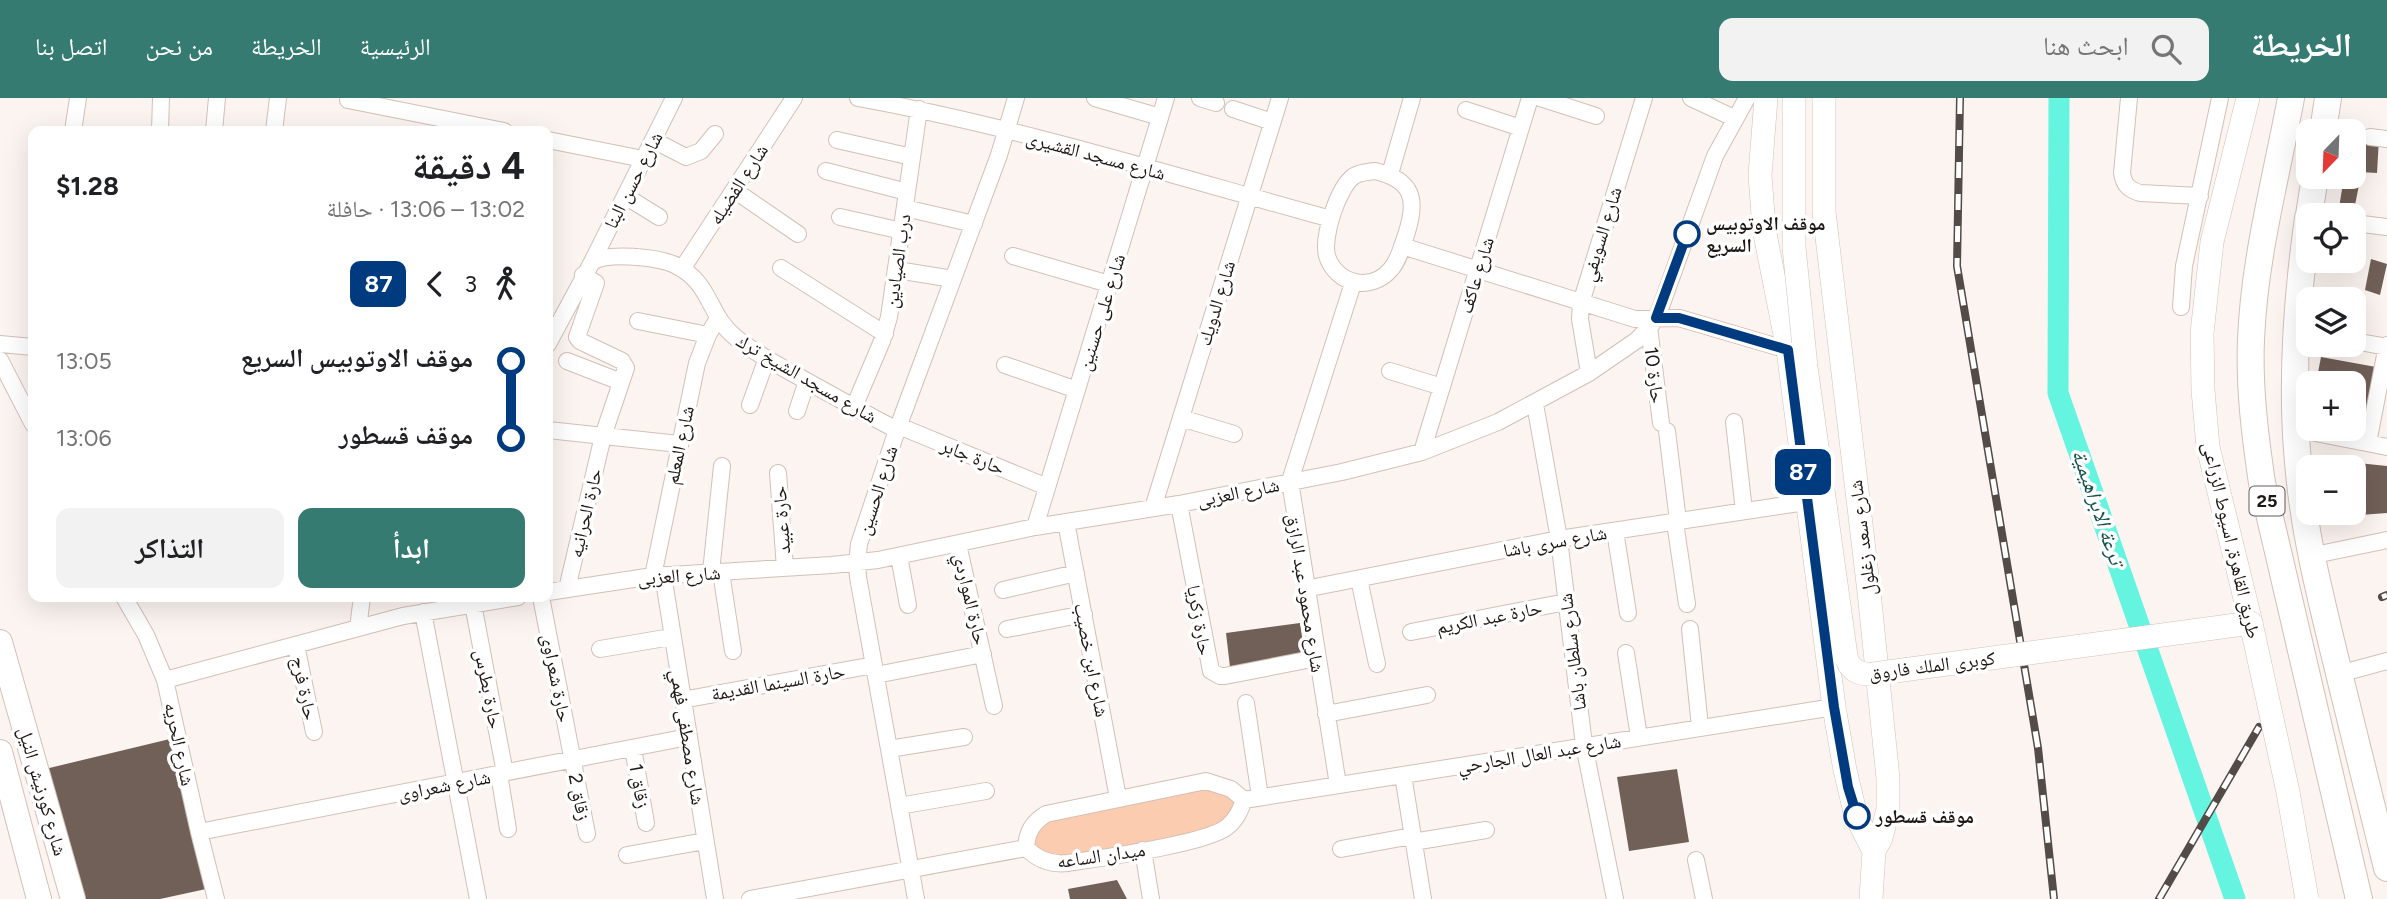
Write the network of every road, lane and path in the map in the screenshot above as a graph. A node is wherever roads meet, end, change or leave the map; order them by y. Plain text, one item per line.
1 (78, 98) edge
2 (161, 98) edge
3 (217, 98) edge
4 (278, 98) edge
5 (674, 98) edge
6 (794, 98) edge
7 (858, 98) edge
8 (1016, 98) edge
9 (1095, 98) edge
10 (1166, 98) edge
11 (1280, 98) edge
12 (1412, 98) edge
13 (1530, 98) edge
14 (1540, 98) edge
15 (1644, 98) edge
16 (1691, 98) edge
17 (1746, 98) edge
18 (1766, 98) edge
19 (1794, 98) edge
20 (1824, 98) edge
21 (2130, 98) edge
22 (2220, 98) edge
23 (2249, 98) edge
24 (2291, 98) edge
25 (2328, 98) edge
26 (348, 100) dead end
27 (915, 105) edge
28 (1233, 110) dead end
29 (1466, 110) dead end
30 (1596, 116) dead end
31 (1160, 117) junction
32 (1734, 118) junction
33 (2325, 119) edge
34 (1272, 122) junction
35 (435, 125) edge
36 (74, 126) edge
37 (160, 126) edge
38 (214, 126) edge
39 (275, 126) edge
40 (1521, 128) junction
41 (1007, 130) junction
42 (715, 134) dead end
43 (2370, 136) dead end
44 (2387, 139) edge
45 (653, 140) junction
46 (838, 140) dead end
47 (553, 141) edge
48 (912, 157) junction
49 (643, 159) junction
50 (1144, 168) junction
51 (826, 171) dead end
52 (1390, 174) junction
53 (734, 190) junction
54 (2200, 196) junction
55 (625, 197) junction
56 (1249, 197) junction
57 (906, 200) junction
58 (659, 217) dead end
59 (840, 217) dead end
60 (1331, 219) junction
61 (974, 224) junction
62 (2366, 224) edge
63 (2387, 227) edge
64 (902, 231) junction
65 (798, 234) dead end
66 (1402, 246) junction
67 (1013, 256) dead end
68 (588, 268) junction
69 (781, 268) dead end
70 (682, 269) junction
71 (897, 270) junction
72 (1477, 270) junction
73 (953, 279) junction
74 (1353, 283) junction
75 (1109, 284) junction
76 (1581, 303) junction
77 (2181, 307) dead end
78 (718, 318) junction
79 (638, 321) dead end
80 (1653, 323) junction
81 (553, 334) edge
82 (885, 334) junction
83 (708, 335) junction
84 (2366, 343) edge
85 (0, 345) edge
86 (2387, 346) edge
87 (28, 347) edge
88 (1788, 350) junction
89 (2300, 357) edge
90 (767, 358) junction
91 (0, 360) edge
92 (567, 361) dead end
93 (1005, 365) dead end
94 (1390, 371) dead end
95 (1588, 373) junction
96 (807, 381) junction
97 (621, 382) junction
98 (1442, 387) junction
99 (1077, 390) junction
100 (1535, 404) junction
101 (750, 405) dead end
102 (854, 407) junction
103 (797, 411) dead end
104 (28, 414) edge
105 (1181, 418) junction
106 (1734, 422) dead end
107 (898, 428) junction
108 (2295, 429) junction
109 (553, 431) edge
110 (1234, 434) dead end
111 (603, 436) junction
112 (2368, 443) junction
113 (679, 444) junction
114 (2387, 447) edge
115 (1422, 452) junction
116 (722, 466) dead end
117 (778, 473) dead end
118 (1290, 481) junction
119 (1047, 487) junction
120 (1806, 502) junction
121 (1179, 503) junction
122 (1153, 508) junction
123 (1744, 511) junction
124 (1676, 521) junction
125 (1066, 522) junction
126 (1035, 527) junction
127 (1615, 531) junction
128 (1559, 539) junction
129 (2387, 540) edge
130 (958, 544) junction
131 (899, 556) junction
132 (2310, 556) junction
133 (857, 564) junction
134 (785, 568) junction
135 (716, 572) junction
136 (1076, 573) junction
137 (658, 575) junction
138 (1359, 579) junction
139 (567, 589) junction
140 (1305, 589) junction
141 (1003, 590) dead end
142 (553, 591) edge
143 (127, 602) edge
144 (361, 602) edge
145 (474, 602) edge
146 (484, 602) edge
147 (542, 602) edge
148 (1566, 602) junction
149 (1687, 604) dead end
150 (908, 605) dead end
151 (426, 607) edge
152 (1628, 613) dead end
153 (1084, 614) junction
154 (2250, 623) junction
155 (358, 628) junction
156 (1007, 629) dead end
157 (1690, 629) dead end
158 (1411, 632) dead end
159 (671, 637) junction
160 (0, 642) edge
161 (296, 645) junction
162 (600, 649) dead end
163 (733, 651) dead end
164 (1626, 653) dead end
165 (983, 654) junction
166 (1317, 658) junction
167 (2387, 661) edge
168 (1377, 664) dead end
169 (875, 670) junction
170 (2339, 674) junction
171 (165, 680) junction
172 (1427, 695) dead end
173 (682, 700) junction
174 (1246, 703) dead end
175 (994, 706) dead end
176 (1834, 707) junction
177 (1326, 714) junction
178 (1700, 727) junction
179 (314, 732) dead end
180 (688, 737) junction
181 (964, 737) dead end
182 (1639, 737) junction
183 (1584, 745) junction
184 (633, 748) junction
185 (888, 749) junction
186 (0, 752) edge
187 (573, 760) junction
188 (502, 774) junction
189 (1403, 775) junction
190 (457, 783) junction
191 (1338, 785) junction
192 (986, 790) dead end
193 (1118, 798) junction
194 (1252, 799) junction
195 (899, 806) junction
196 (646, 823) dead end
197 (508, 829) dead end
198 (1486, 830) dead end
199 (199, 832) junction
200 (587, 834) dead end
201 (1413, 839) junction
202 (705, 841) junction
203 (1026, 848) junction
204 (1341, 849) dead end
205 (1143, 850) junction
206 (1874, 851) junction
207 (627, 855) dead end
208 (1696, 860) dead end
209 (2387, 868) edge
210 (910, 870) junction
211 (39, 899) edge
212 (73, 899) edge
213 (216, 899) edge
214 (478, 899) edge
215 (715, 899) edge
216 (750, 899) edge
217 (916, 899) edge
218 (1151, 899) edge
219 (1423, 899) edge
220 (1615, 899) edge
221 (1704, 899) edge
222 (1871, 899) edge
223 (2307, 899) edge
224 (2359, 899) edge

1 - 36 street
2 - 37 street
3 - 38 street
4 - 39 street
5 - 45 street, شارع حسن البنا
6 - 53 street, شارع الفضيله
7 - 27 street, شارع مسجد القشيرى
8 - 41 street, شارع الحسين
9 - 31 street
10 - 31 street, شارع على حسنين
11 - 34 street, شارع الدويك
12 - 52 street
13 - 40 street, شارع عاكف
14 - 30 street
15 - 76 street, شارع السويفي
16 - 32 street
17 - 32 street, شارع العزبى
18 - 88 main road
19 - 154 main road, كوبرى الملك فاروق, bridge
20 - 206 main road, شارع سعد زغلول
21 - 54 street
22 - 54 street
23 - 154 main road, طريق القاهرة, اسيوط الزراعى
24 - 224 highway, 25
25 - 33 highway
26 - 35 street
27 - 41 street, شارع مسجد القشيرى
27 - 48 street, درب الصيادين
28 - 34 street
29 - 40 street
31 - 50 street, شارع على حسنين
32 - 80 street, شارع العزبى
34 - 56 street, شارع الدويك
40 - 72 street, شارع عاكف
41 - 50 street, شارع مسجد القشيرى
41 - 61 street, شارع الحسين
42 - 45 street
43 - 44 street
45 - 49 street, شارع حسن البنا
46 - 48 street
47 - 49 street
48 - 57 street, درب الصيادين
49 - 55 street, شارع حسن البنا
50 - 56 street, شارع مسجد القشيرى
50 - 75 street, شارع على حسنين
51 - 57 street
52 - 60 street
52 - 66 street
53 - 65 street
53 - 70 street, شارع الفضيله
54 - 77 street
55 - 58 street
55 - 68 street, شارع حسن البنا
56 - 60 street, شارع مسجد القشيرى
56 - 105 street, شارع الدويك
57 - 61 street
57 - 64 street, درب الصيادين
59 - 64 street
60 - 74 street
61 - 73 street, شارع الحسين
62 - 63 street
64 - 71 street, درب الصيادين
66 - 72 street
66 - 74 street
67 - 75 street
68 - 70 street, شارع مسجد الشيخ ترك
68 - 81 street
68 - 97 street
69 - 82 street
70 - 78 street, شارع مسجد الشيخ ترك
71 - 73 street
71 - 82 street, درب الصيادين
72 - 76 street
72 - 98 street, شارع عاكف
73 - 107 street, شارع الحسين
74 - 118 street, شارع محمود عبد الرازق
75 - 99 street, شارع على حسنين
76 - 80 street
76 - 95 street, شارع السويفي
78 - 83 street, شارع المعلم
78 - 90 street, شارع مسجد الشيخ ترك
79 - 83 street
80 - 88 street
80 - 95 street, شارع العزبى
80 - 124 street, حارة 10
82 - 102 street, درب الصيادين
83 - 113 street, شارع المعلم
84 - 86 street
85 - 87 street
86 - 112 street
88 - 120 main road
89 - 108 highway, 25
90 - 96 street, شارع مسجد الشيخ ترك
90 - 101 street
91 - 104 street
92 - 97 street
93 - 99 street
94 - 98 street
95 - 100 street, شارع العزبى
96 - 102 street, شارع مسجد الشيخ ترك
96 - 103 street
97 - 111 street, حارة الحرانيه
98 - 115 street, شارع عاكف
99 - 119 street, شارع على حسنين
100 - 115 street, شارع العزبى
100 - 128 street, شارع سلطان باشا
102 - 107 street, شارع مسجد الشيخ ترك
105 - 110 street
105 - 122 street, شارع الدويك
106 - 123 street
107 - 119 street, حارة جابر
107 - 133 street, شارع الحسين
108 - 112 street
108 - 132 highway, 25
109 - 111 street
111 - 113 street
111 - 139 street, حارة الحرانيه
112 - 114 street
113 - 137 street, شارع المعلم
115 - 118 street, شارع العزبى
116 - 135 street
117 - 134 street, حارة عبيد
118 - 121 street, شارع العزبى
118 - 140 street, شارع محمود عبد الرازق
119 - 126 street, شارع على حسنين
120 - 123 street, شارع سرى باشا
120 - 176 main road
121 - 122 street, شارع العزبى
121 - 166 street, حارة زكريا
122 - 125 street, شارع العزبى
123 - 124 street, شارع سرى باشا
124 - 127 street, شارع سرى باشا
124 - 149 street, حارة 10
125 - 126 street, شارع العزبى
125 - 136 street, شارع ابن خصيب
126 - 130 street, شارع العزبى
127 - 128 street, شارع سرى باشا
127 - 152 street
128 - 138 street, شارع سرى باشا
128 - 148 street, شارع سلطان باشا
129 - 132 street
130 - 131 street, شارع العزبى
130 - 165 street, حارة المواردي
131 - 133 street, شارع العزبى
131 - 150 street
132 - 170 highway, 25
133 - 134 street, شارع العزبى
133 - 169 street, شارع الحسين
134 - 135 street, شارع العزبى
135 - 137 street, شارع العزبى
135 - 163 street
136 - 141 street
136 - 153 street, شارع ابن خصيب
137 - 139 street, شارع العزبى
137 - 159 street, شارع مصطفى فهمي
138 - 140 street, شارع سرى باشا
138 - 168 street
139 - 142 street, شارع العزبى
140 - 166 street, شارع محمود عبد الرازق
143 - 171 street, شارع الحريه
144 - 155 street
145 - 151 street
146 - 188 street, حارة بطرس
147 - 187 street, حارة شعراوى
148 - 158 street, حارة عبد الكريم
148 - 183 street, شارع سلطان باشا
151 - 155 street
151 - 190 street
153 - 156 street
153 - 193 street, شارع ابن خصيب
154 - 223 main road, طريق القاهرة, اسيوط الزراعى, bridge
155 - 161 street
157 - 178 street
159 - 162 street
159 - 173 street, شارع مصطفى فهمي
160 - 212 main road, شارع كورنيش النيل
161 - 171 street
161 - 179 street, حارة فرج
164 - 182 street
165 - 169 street, حارة المواردي
165 - 175 street, حارة المواردي
166 - 177 street, شارع محمود عبد الرازق
167 - 170 street
169 - 173 street, حارة السينما القديمة
169 - 185 street, شارع الحسين
170 - 209 highway, 25
171 - 199 street, شارع الحريه
172 - 177 street
173 - 180 street, شارع مصطفى فهمي
174 - 194 street
176 - 178 street, شارع عبد العال الجارحي
176 - 206 main road
177 - 191 street, شارع محمود عبد الرازق
178 - 182 street, شارع عبد العال الجارحي
180 - 184 street, شارع شعراوى
180 - 202 street, شارع مصطفى فهمي
181 - 185 street
182 - 183 street, شارع عبد العال الجارحي
183 - 189 street, شارع عبد العال الجارحي
183 - 220 street, شارع سلطان باشا
184 - 187 street, شارع شعراوى
184 - 196 street, زقاق 1
185 - 195 street, شارع الحسين
186 - 211 main road, شارع كورنيش النيل
187 - 188 street, شارع شعراوى
187 - 200 street, زقاق 2
188 - 190 street, شارع شعراوى
188 - 197 street, حارة بطرس
189 - 191 street, شارع عبد العال الجارحي
189 - 201 street
190 - 199 street, شارع شعراوى
190 - 214 street
191 - 194 street, شارع عبد العال الجارحي
192 - 195 street
193 - 194 street
193 - 203 street
194 - 205 street, ميدان الساعه
195 - 210 street, شارع الحسين
198 - 201 street
199 - 213 street, شارع الحريه
201 - 204 street
201 - 219 street
202 - 207 street
202 - 215 street, شارع مصطفى فهمي
203 - 205 street, ميدان الساعه
203 - 210 street
205 - 218 street
206 - 222 main road, شارع سعد زغلول
208 - 221 street
210 - 216 street
210 - 217 street, شارع الحسين

